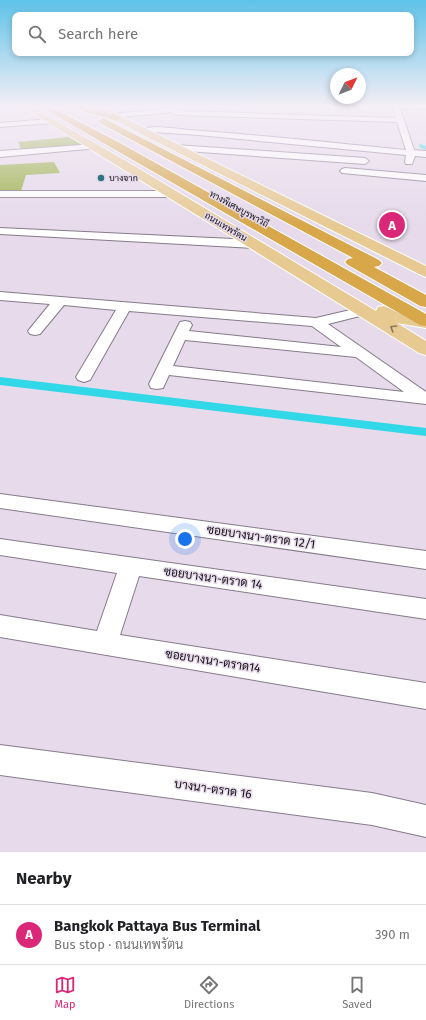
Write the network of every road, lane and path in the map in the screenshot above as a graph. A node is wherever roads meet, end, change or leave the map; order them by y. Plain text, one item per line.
1 (94, 146) joint
2 (117, 146) edge
3 (118, 146) edge
4 (121, 146) edge
5 (150, 146) edge
6 (172, 146) edge
7 (341, 146) edge
8 (408, 146) edge
9 (176, 148) junction
10 (411, 152) junction
11 (0, 154) edge
12 (426, 154) edge
13 (204, 162) junction
14 (223, 162) dead end
15 (376, 162) dead end
16 (404, 164) junction
17 (420, 166) dead end
18 (334, 170) dead end
19 (403, 176) junction
20 (426, 178) edge
21 (0, 194) edge
22 (178, 194) junction
23 (0, 231) edge
24 (254, 244) junction
25 (426, 272) edge
26 (426, 280) edge
27 (426, 290) edge
28 (0, 296) edge
29 (59, 302) junction
30 (426, 302) edge
31 (124, 307) junction
32 (286, 307) dead end
33 (364, 311) junction
34 (191, 312) junction
35 (426, 312) edge
36 (311, 322) junction
37 (426, 322) edge
38 (35, 331) dead end
39 (180, 335) junction
40 (426, 349) edge
41 (359, 352) junction
42 (84, 377) dead end
43 (426, 400) edge
44 (0, 501) edge
45 (0, 547) edge
46 (426, 560) edge
47 (131, 566) junction
48 (426, 609) edge
49 (0, 626) edge
50 (105, 643) junction
51 (426, 696) edge
52 (0, 760) edge
53 (426, 820) edge

1 - 11 street
1 - 22 main road, ถนนเทพรัตน
2 - 37 highway, ถนนเทพรัตน
3 - 35 highway, ทางพิเศษบูรพาวิถี
4 - 30 highway, ทางพิเศษบูรพาวิถี
5 - 27 highway
6 - 9 main road
7 - 10 street
8 - 10 street
9 - 13 main road
9 - 15 street
10 - 12 street
10 - 16 street
13 - 14 street
13 - 25 main road
13 - 26 main road
16 - 17 street
16 - 19 street
18 - 19 street
19 - 20 street
21 - 22 street
22 - 24 main road, ถนนเทพรัตน
22 - 37 main road
23 - 24 street
24 - 33 main road, ถนนเทพรัตน
28 - 29 street
29 - 31 street
29 - 38 street
31 - 34 street
31 - 42 street
32 - 36 street
33 - 36 street
40 -> 33 main road, ถนนเทพรัตน
34 - 36 street
34 - 39 street
36 - 41 street
39 - 41 street
39 - 43 street
41 - 43 street
44 - 46 street, ซอยบางนา-ตราด 12/1
45 - 47 street, ซอยบางนา-ตราด 14
47 - 48 street, ซอยบางนา-ตราด 14
47 - 50 street
49 - 50 street, ซอยบางนา-ตราด14
50 - 51 street, ซอยบางนา-ตราด14
52 - 53 street, บางนา-ตราด 16

